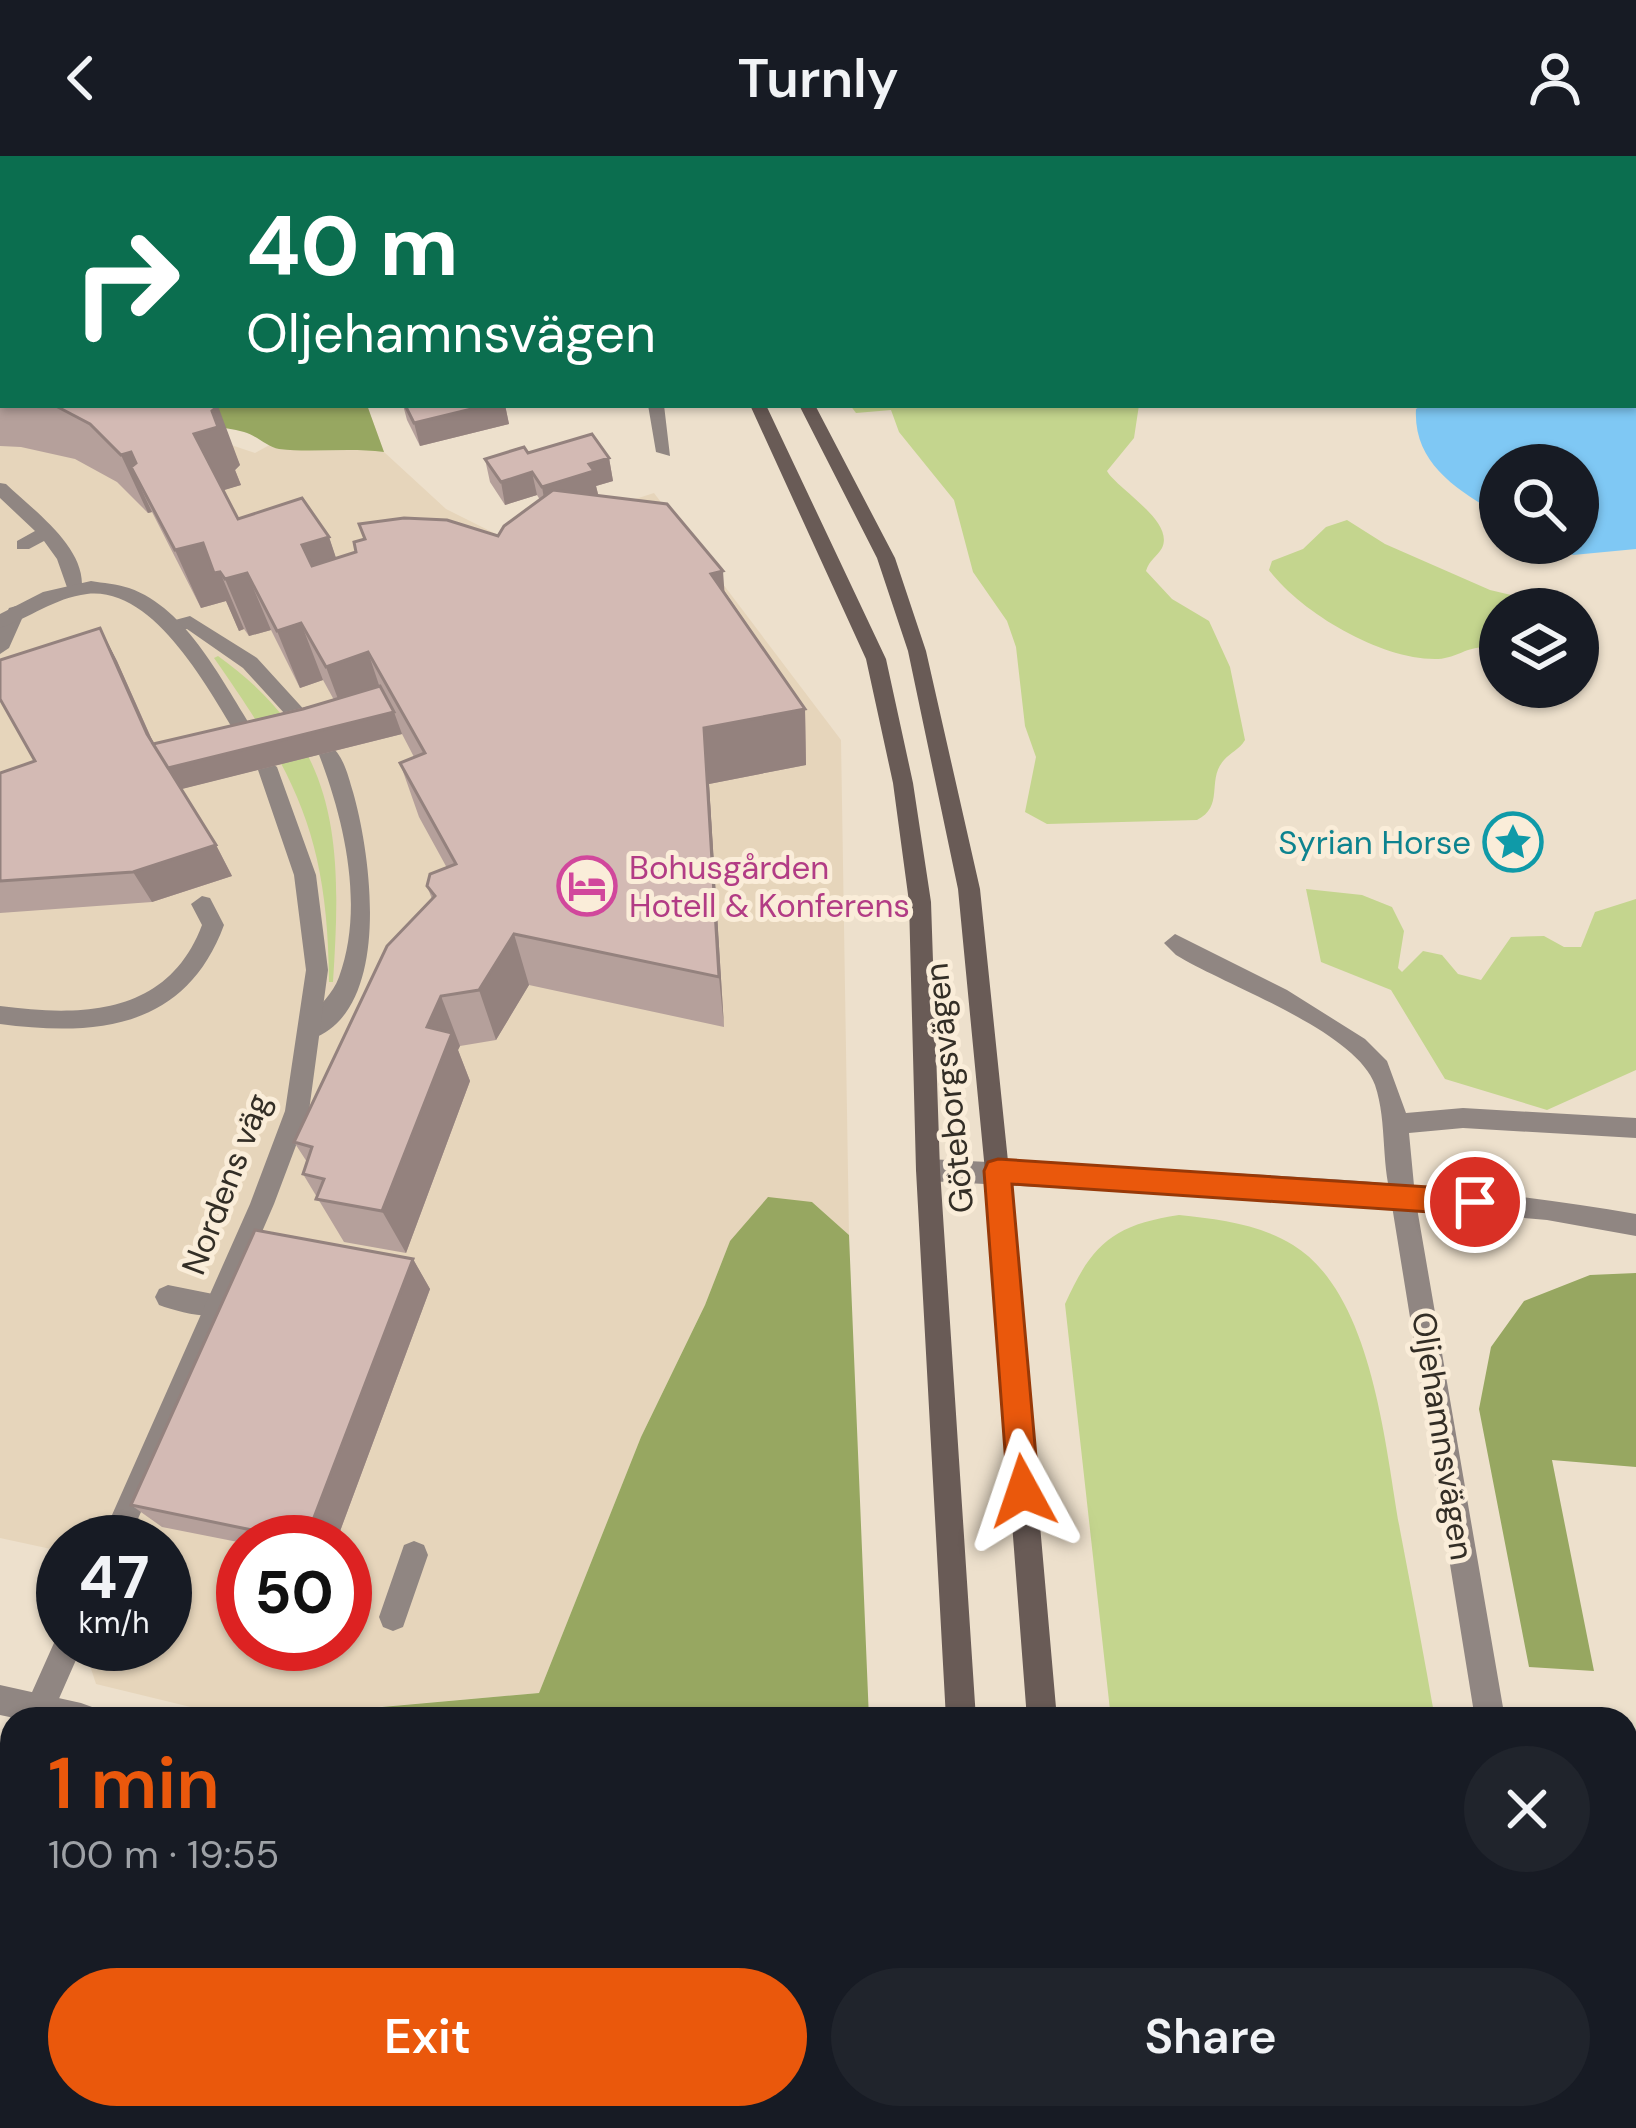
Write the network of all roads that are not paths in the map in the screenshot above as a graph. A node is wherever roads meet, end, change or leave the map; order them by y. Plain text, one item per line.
1 (657, 408) edge
2 (759, 408) edge
3 (809, 408) edge
4 (664, 452) dead end
5 (2, 492) edge
6 (44, 533) junction
7 (23, 545) dead end
8 (75, 589) junction
9 (8, 617) edge
10 (171, 627) junction
11 (0, 648) edge
12 (312, 731) edge
13 (328, 752) edge
14 (202, 904) dead end
15 (1175, 943) dead end
16 (0, 1015) edge
17 (311, 1030) junction
18 (1397, 1124) junction
19 (1636, 1128) edge
20 (928, 1169) junction
21 (998, 1171) junction
22 (1403, 1196) junction
23 (1636, 1225) edge
24 (169, 1297) dead end
25 (218, 1305) junction
26 (126, 1515) edge
27 (414, 1555) dead end
28 (393, 1617) dead end
29 (56, 1671) edge
30 (41, 1707) edge
31 (960, 1707) edge
32 (1041, 1707) edge
33 (1488, 1707) edge

1 - 4 street
2 - 20 main road, Göteborgsvägen
3 - 21 main road, Göteborgsvägen
5 - 6 street
6 - 7 street
6 - 8 street
8 - 9 street, Nordens väg
8 - 10 street, Nordens väg
9 - 11 street
10 - 12 street
10 - 17 street, Nordens väg
13 - 17 street
14 - 16 street
15 - 18 street, Oljehamnsvägen
17 - 25 street, Nordens väg
18 - 19 street
18 - 22 street, Oljehamnsvägen
20 - 21 street
20 - 31 main road, Göteborgsvägen
21 - 22 street
21 - 32 main road, Göteborgsvägen
22 - 23 street
22 - 33 street, Oljehamnsvägen
24 - 25 street
25 - 26 street, Nordens väg
27 - 28 street
29 - 30 street

